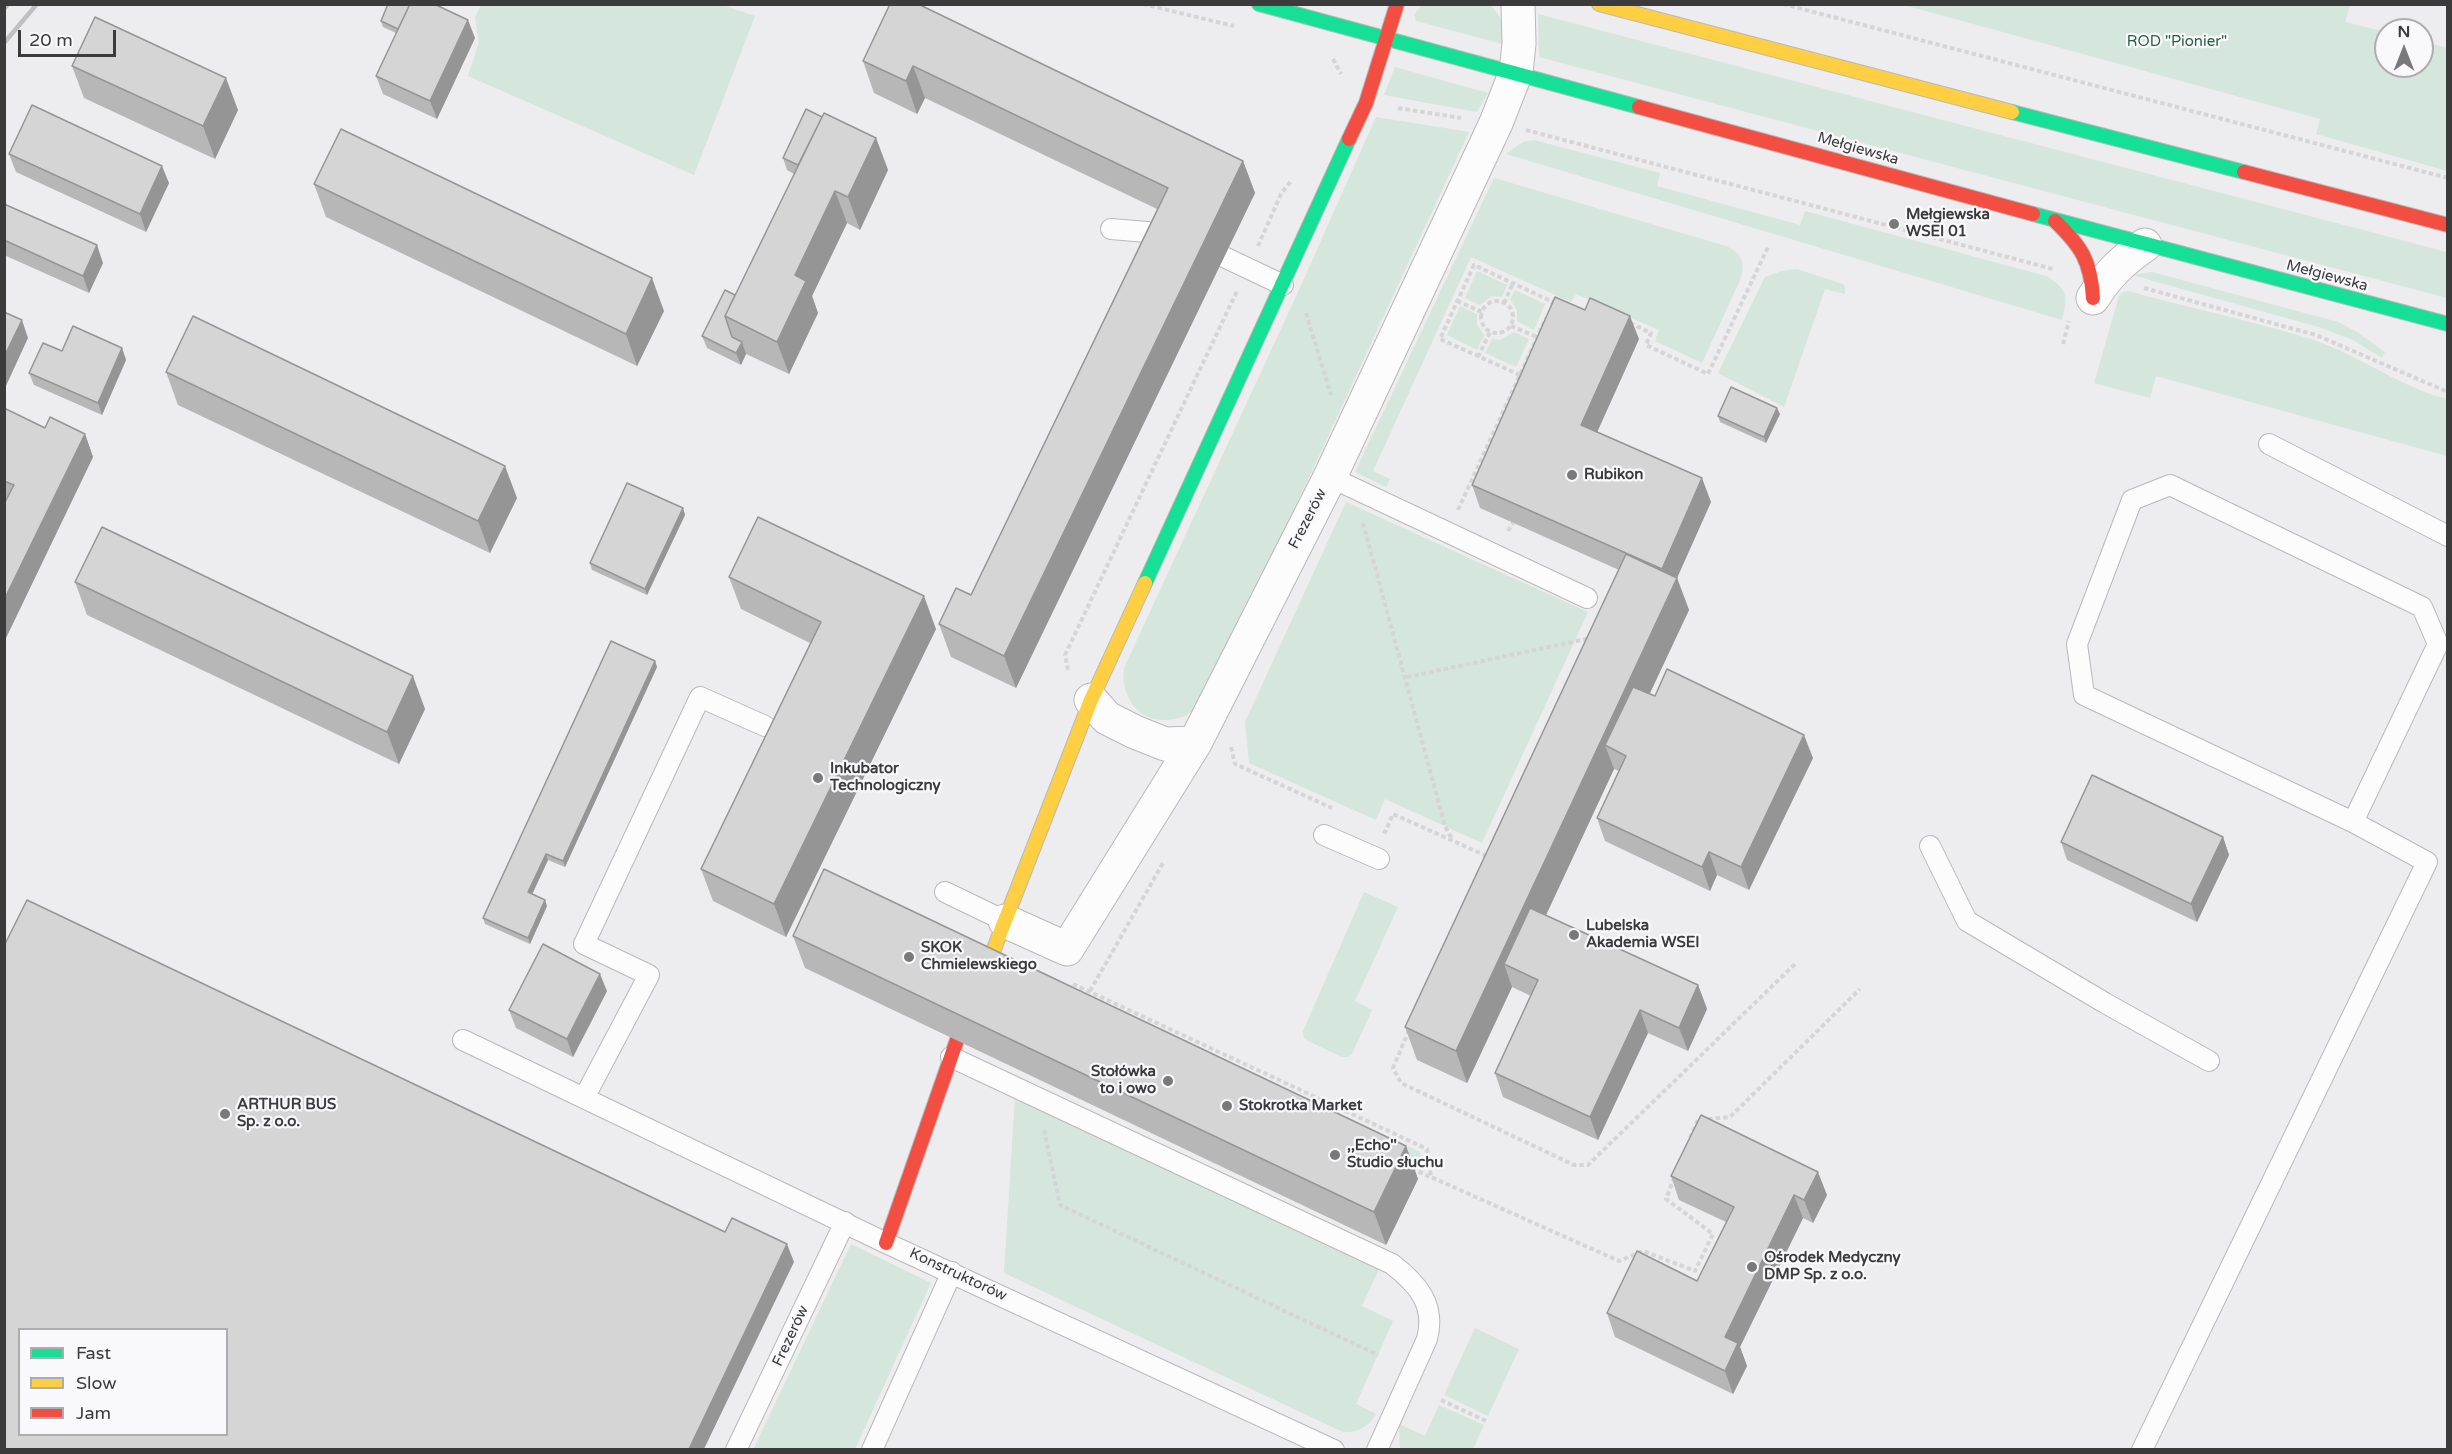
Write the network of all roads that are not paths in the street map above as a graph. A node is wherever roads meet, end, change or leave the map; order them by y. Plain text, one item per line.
1 (1259, 4) edge
2 (1397, 4) edge
3 (1518, 4) edge
4 (1599, 4) edge
5 (1387, 39) junction
6 (1516, 72) junction
7 (2055, 221) junction
8 (2448, 225) edge
9 (1111, 229) dead end
10 (1173, 235) edge
11 (2145, 245) junction
12 (1224, 257) dead end
13 (1283, 285) junction
14 (2085, 297) joint
15 (2448, 324) edge
16 (2270, 444) dead end
17 (1330, 477) junction
18 (2448, 536) edge
19 (1587, 598) dead end
20 (1091, 700) junction
21 (765, 726) dead end
22 (1195, 743) junction
23 (2353, 822) junction
24 (1324, 835) dead end
25 (1930, 846) dead end
26 (1379, 859) dead end
27 (945, 892) dead end
28 (1005, 921) junction
29 (986, 972) edge
30 (463, 1040) dead end
31 (954, 1049) joint
32 (2209, 1061) dead end
33 (584, 1098) junction
34 (845, 1222) junction
35 (886, 1243) junction
36 (952, 1272) junction
37 (736, 1449) edge
38 (872, 1449) edge
39 (1334, 1449) edge
40 (1377, 1449) edge
41 (2142, 1449) edge

1 - 5 main road, Mełgiewska
2 - 5 main road
3 - 6 street, Frezerów
4 - 8 main road
5 - 6 main road, Mełgiewska
5 - 13 main road
6 - 7 main road, Mełgiewska
6 - 17 street, Frezerów
7 - 11 main road, Mełgiewska
7 - 14 main road
9 - 10 lane
11 - 14 street
11 - 15 main road, Mełgiewska
12 - 13 lane
13 - 20 main road
16 - 18 lane
17 - 19 lane
17 - 22 street, Frezerów
20 - 22 street
20 - 28 main road
21 - 33 lane
22 - 28 street, Frezerów
23 - 23 lane
23 - 41 lane
24 - 26 lane
25 - 32 lane
27 - 28 lane
28 - 29 main road
30 - 33 lane, Konstruktorów
31 - 35 main road
31 - 40 lane
33 - 34 lane, Konstruktorów
34 - 35 lane, Konstruktorów
34 - 37 lane, Frezerów
35 - 36 lane, Konstruktorów
36 - 38 lane
36 - 39 lane, Konstruktorów

